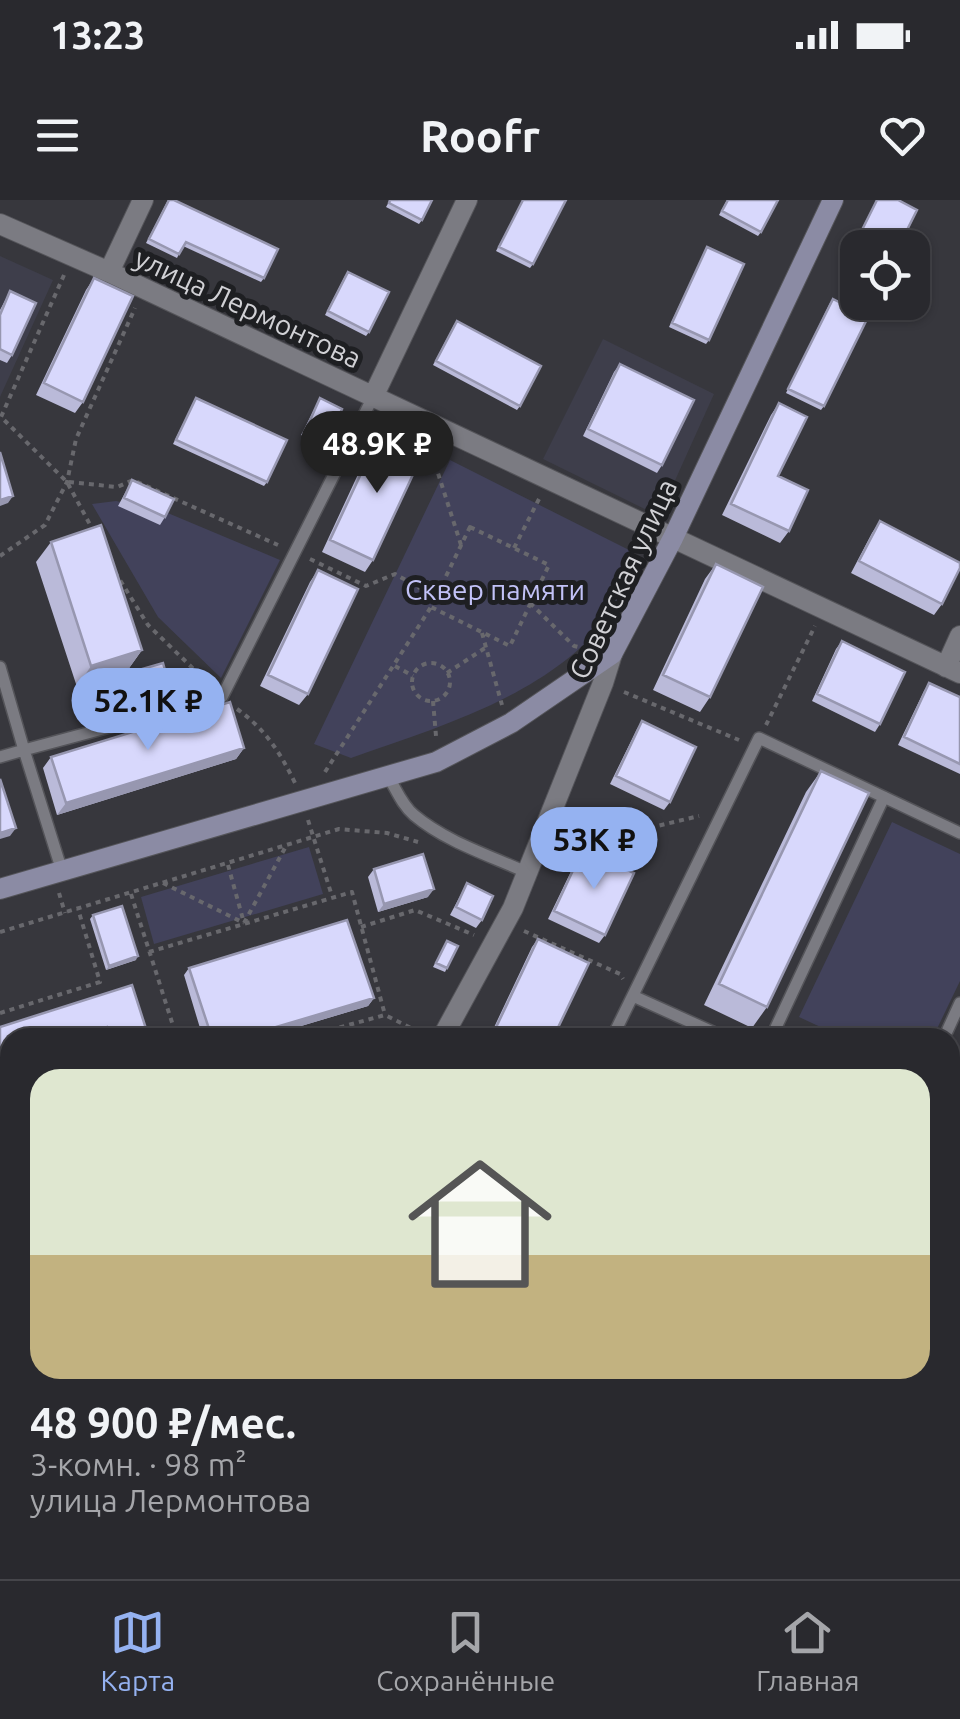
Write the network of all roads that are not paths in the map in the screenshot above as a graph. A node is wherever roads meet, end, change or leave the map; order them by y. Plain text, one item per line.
1 (143, 200) edge
2 (467, 200) edge
3 (833, 200) edge
4 (0, 224) edge
5 (109, 272) junction
6 (372, 397) junction
7 (673, 538) junction
8 (960, 636) edge
9 (612, 654) junction
10 (0, 667) edge
11 (953, 670) edge
12 (24, 750) junction
13 (0, 758) edge
14 (388, 776) junction
15 (884, 798) junction
16 (960, 833) edge
17 (62, 871) junction
18 (526, 878) junction
19 (0, 889) edge
20 (633, 996) junction
21 (960, 1003) edge
22 (448, 1028) edge
23 (617, 1028) edge
24 (704, 1028) edge
25 (776, 1028) edge
26 (949, 1028) edge

1 - 5 street
2 - 6 street
3 - 7 street, Советская улица
4 - 5 street, улица Лермонтова
5 - 6 street, улица Лермонтова
6 - 7 street, улица Лермонтова
6 - 12 lane
7 - 9 street, Советская улица
7 - 11 street, улица Лермонтова
8 - 11 street
9 - 14 street
9 - 18 street, Советская улица
10 - 12 lane
12 - 13 lane
12 - 17 lane
14 - 17 street
14 - 18 lane
15 - 16 lane
15 - 20 lane
15 - 25 lane
17 - 19 street
18 - 22 street, Советская улица
20 - 23 lane
20 - 24 lane
21 - 26 lane

